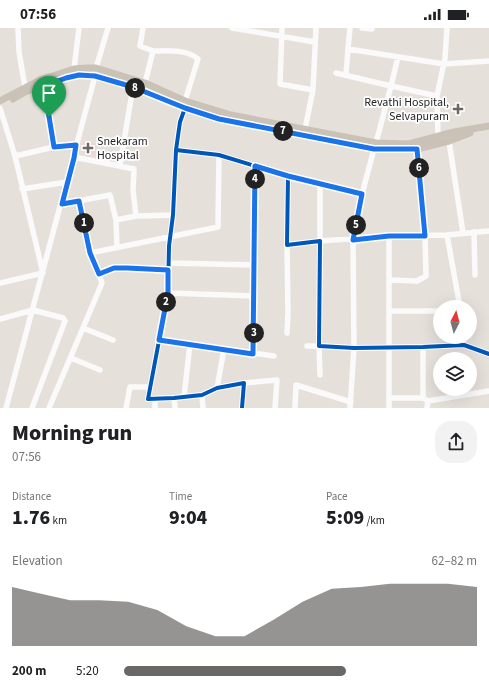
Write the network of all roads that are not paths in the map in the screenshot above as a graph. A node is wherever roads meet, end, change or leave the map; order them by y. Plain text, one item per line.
1 (18, 28) edge
2 (79, 28) edge
3 (108, 28) edge
4 (143, 28) edge
5 (232, 28) edge
6 (282, 28) edge
7 (316, 28) edge
8 (350, 28) edge
9 (362, 28) edge
10 (447, 28) edge
11 (372, 29) edge
12 (282, 37) junction
13 (315, 42) junction
14 (348, 49) junction
15 (153, 51) junction
16 (398, 57) junction
17 (489, 61) edge
18 (444, 64) junction
19 (74, 69) junction
20 (96, 72) junction
21 (336, 73) dead end
22 (346, 74) junction
23 (145, 83) junction
24 (44, 86) junction
25 (391, 86) junction
26 (25, 87) junction
27 (133, 87) junction
28 (313, 90) junction
29 (437, 96) junction
30 (0, 101) edge
31 (185, 105) junction
32 (0, 107) edge
33 (489, 126) edge
34 (305, 129) junction
35 (479, 129) junction
36 (438, 137) junction
37 (449, 141) junction
38 (76, 145) junction
39 (375, 146) junction
40 (54, 147) junction
41 (417, 149) junction
42 (176, 150) junction
43 (15, 156) junction
44 (219, 156) junction
45 (74, 158) junction
46 (120, 165) junction
47 (255, 166) junction
48 (288, 176) junction
49 (67, 182) junction
50 (320, 183) junction
51 (22, 189) junction
52 (362, 194) junction
53 (79, 201) junction
54 (62, 204) junction
55 (173, 215) junction
56 (136, 216) junction
57 (116, 220) junction
58 (489, 231) edge
59 (474, 232) junction
60 (463, 233) junction
61 (447, 235) junction
62 (171, 236) junction
63 (389, 236) junction
64 (425, 236) junction
65 (353, 240) junction
66 (320, 241) junction
67 (287, 245) junction
68 (117, 247) junction
69 (90, 253) junction
70 (169, 263) junction
71 (254, 265) junction
72 (168, 270) junction
73 (43, 273) junction
74 (99, 274) junction
75 (475, 275) dead end
76 (389, 280) junction
77 (0, 283) edge
78 (168, 293) junction
79 (254, 296) junction
80 (459, 300) edge
81 (33, 310) junction
82 (389, 311) junction
83 (433, 311) edge
84 (0, 319) edge
85 (83, 328) junction
86 (286, 333) dead end
87 (113, 340) dead end
88 (159, 340) junction
89 (190, 344) junction
90 (464, 345) joint
91 (307, 346) dead end
92 (319, 346) junction
93 (389, 347) junction
94 (423, 347) junction
95 (354, 348) junction
96 (224, 349) junction
97 (253, 354) junction
98 (489, 354) edge
99 (274, 356) dead end
100 (71, 358) junction
101 (100, 370) dead end
102 (320, 375) dead end
103 (244, 383) junction
104 (149, 387) junction
105 (217, 388) junction
106 (489, 391) edge
107 (202, 394) junction
108 (184, 397) junction
109 (174, 398) junction
110 (390, 398) junction
111 (426, 399) junction
112 (155, 400) junction
113 (351, 405) edge
114 (8, 408) edge
115 (32, 408) edge
116 (49, 408) edge
117 (126, 408) edge
118 (155, 408) edge
119 (175, 408) edge
120 (202, 408) edge
121 (242, 408) edge
122 (275, 408) edge
123 (295, 408) edge
124 (389, 408) edge
125 (427, 408) edge

1 - 26 street
2 - 19 street
3 - 20 street
4 - 15 street
5 - 12 street
6 - 12 street
7 - 13 street
8 - 14 street
9 - 11 street
10 - 18 street
12 - 13 street
12 - 28 street
13 - 28 street
14 - 16 street
14 - 22 street
15 - 23 street
15 - 31 street
16 - 18 street
16 - 25 street
17 - 18 street
18 - 29 street
19 - 20 main road
19 - 26 main road
20 - 23 main road
20 - 24 main road
20 - 27 main road
20 - 38 street
21 - 22 street
22 - 25 street
23 - 31 main road
24 - 32 main road
24 - 40 street
25 - 29 street
25 - 39 street
26 - 30 main road
27 - 31 main road
27 - 46 street
28 - 34 street
29 - 36 street
31 - 34 main road
31 - 39 main road
31 - 42 street
32 - 43 street
33 - 35 main road
34 - 39 main road
35 - 36 main road
35 - 37 main road
36 - 39 main road
37 - 41 main road
37 - 60 street
38 - 40 street
38 - 45 street
39 - 41 main road
39 - 52 street
40 - 43 street
41 - 64 street
42 - 44 street
42 - 55 street
43 - 51 street
44 - 47 street
44 - 62 street
45 - 46 street
45 - 49 street
46 - 56 street
47 - 48 street
47 - 71 street
48 - 50 street
48 - 67 street
49 - 51 street
49 - 54 street
50 - 52 street
50 - 66 street
51 - 73 street
52 - 65 street
53 - 54 street
53 - 57 street
53 - 69 street
54 - 73 street
55 - 56 street
55 - 62 street
56 - 57 street
57 - 68 street
58 - 59 street
59 - 60 street
59 - 75 street
60 - 61 street
61 - 64 street
61 - 80 street
62 - 68 street
62 - 70 street
63 - 64 street
63 - 65 street
63 - 76 street
64 - 76 street
65 - 66 street
65 - 95 street
66 - 67 street
66 - 92 street
67 - 86 street
68 - 69 street
69 - 74 street
70 - 71 street
70 - 72 street
71 - 79 street
72 - 74 street
72 - 78 street
73 - 77 street
73 - 81 street
74 - 85 street
76 - 82 street
78 - 79 street
78 - 88 street
79 - 97 street
81 - 84 street
81 - 114 street
81 - 115 street
82 - 83 street
82 - 93 street
85 - 87 street
85 - 100 street
88 - 89 street
88 - 104 street
89 - 96 street
89 - 108 street
90 - 94 street
90 - 98 street
91 - 92 street
92 - 95 street
92 - 102 street
93 - 94 street
93 - 95 street
93 - 110 street
94 - 111 street
95 - 113 street
96 - 97 street
96 - 105 street
97 - 99 street
100 - 101 street
100 - 116 street
103 - 105 street
103 - 121 street
103 - 122 street
104 - 112 street
104 - 117 street
105 - 107 street
106 - 111 street
107 - 108 street
107 - 120 street
108 - 109 street
109 - 112 street
109 - 119 street
110 - 111 street
110 - 124 street
111 - 125 street
112 - 118 street
113 - 123 street

